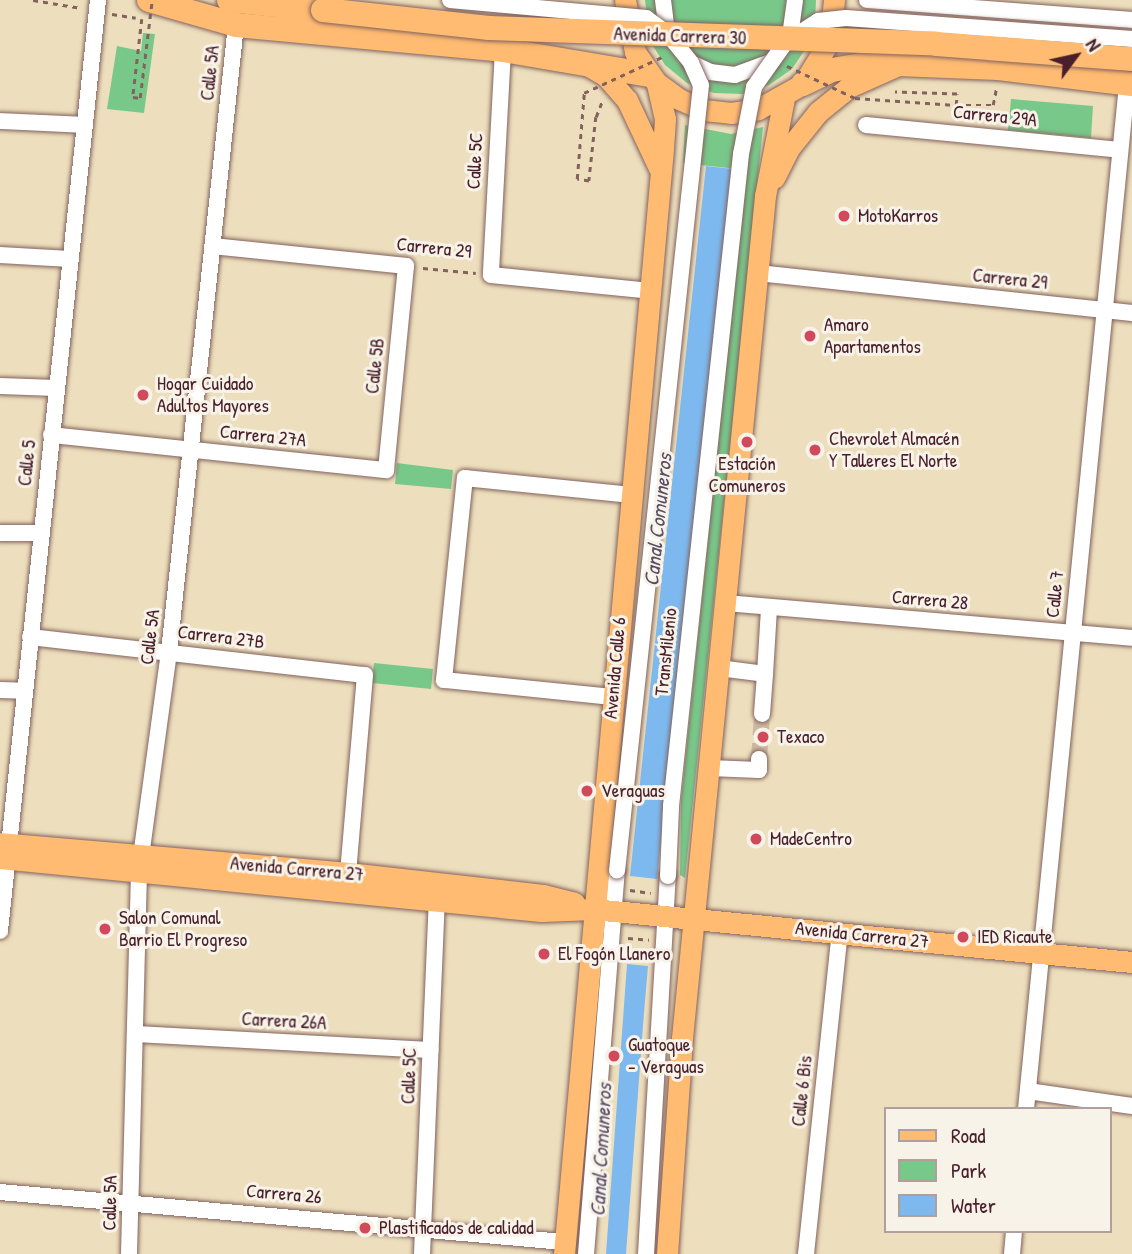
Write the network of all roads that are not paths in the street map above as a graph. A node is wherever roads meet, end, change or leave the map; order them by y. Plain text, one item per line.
1 (98, 0) edge
2 (229, 0) edge
3 (450, 0) edge
4 (625, 0) edge
5 (663, 0) edge
6 (795, 0) edge
7 (834, 0) edge
8 (867, 0) edge
9 (148, 6) edge
10 (1132, 20) edge
11 (236, 25) junction
12 (667, 33) junction
13 (1132, 39) edge
14 (787, 42) junction
15 (503, 50) junction
16 (578, 61) junction
17 (770, 62) junction
18 (691, 63) junction
19 (898, 65) junction
20 (1130, 76) edge
21 (653, 79) junction
22 (793, 91) junction
23 (0, 121) edge
24 (85, 125) junction
25 (866, 125) dead end
26 (1120, 150) junction
27 (661, 173) junction
28 (765, 196) junction
29 (213, 246) junction
30 (0, 255) edge
31 (70, 259) junction
32 (406, 266) joint
33 (758, 273) junction
34 (491, 275) joint
35 (650, 292) junction
36 (1105, 311) junction
37 (1132, 313) edge
38 (0, 386) edge
39 (56, 388) junction
40 (51, 435) junction
41 (191, 450) junction
42 (386, 470) joint
43 (631, 495) junction
44 (0, 533) edge
45 (41, 533) junction
46 (725, 603) junction
47 (769, 608) junction
48 (1072, 633) junction
49 (30, 637) junction
50 (1132, 638) edge
51 (169, 652) junction
52 (719, 668) junction
53 (765, 674) junction
54 (0, 690) edge
55 (24, 691) junction
56 (612, 697) junction
57 (762, 715) tunnel mouth
58 (759, 759) dead end
59 (709, 768) junction
60 (4, 851) edge
61 (140, 863) junction
62 (348, 873) junction
63 (437, 899) junction
64 (603, 909) junction
65 (667, 916) junction
66 (694, 919) junction
67 (0, 932) edge
68 (840, 933) junction
69 (1041, 953) junction
70 (1132, 962) edge
71 (135, 1034) junction
72 (431, 1050) junction
73 (1028, 1091) junction
74 (1132, 1106) edge
75 (1026, 1107) edge
76 (0, 1192) edge
77 (131, 1201) junction
78 (423, 1229) junction
79 (1014, 1233) edge
80 (564, 1248) edge
81 (130, 1254) edge
82 (422, 1254) edge
83 (586, 1254) edge
84 (646, 1254) edge
85 (667, 1254) edge
86 (806, 1254) edge
87 (1012, 1254) edge

1 - 24 street, Calle 5
2 - 20 highway, Avenida Carrera 30, bridge
3 - 12 street, TransMilenio, bridge
4 - 21 main road, Avenida Calle 6
5 - 12 street
6 - 14 street, TransMilenio, bridge
7 - 22 main road
8 - 10 street
9 - 11 highway
11 - 15 highway
11 - 29 street, Calle 5A
12 - 18 street, TransMilenio, bridge
13 - 14 street, TransMilenio, bridge
14 - 17 street, TransMilenio, bridge
15 - 16 highway
15 - 34 street, Calle 5C
16 - 21 highway
16 - 27 main road
17 - 18 street, TransMilenio
17 - 65 street, TransMilenio, bridge
18 - 64 street, TransMilenio, bridge
19 - 20 highway
19 - 22 highway
19 - 28 main road
20 - 26 street, Calle 7
21 - 22 main road
21 - 27 main road, Avenida Calle 6
22 - 28 main road
23 - 24 street
24 - 31 street, Calle 5
25 - 26 street, Carrera 29A
26 - 36 street, Calle 7
27 - 35 main road, Avenida Calle 6
28 - 33 main road
29 - 32 street, Carrera 29
29 - 41 street, Calle 5A
30 - 31 street
31 - 39 street, Calle 5
32 - 42 street, Calle 5B
33 - 36 street, Carrera 29
33 - 46 main road
34 - 35 street, Carrera 29
35 - 43 main road, Avenida Calle 6
36 - 37 street, Carrera 29
36 - 48 street, Calle 7
38 - 39 street
39 - 40 street, Calle 5
40 - 41 street, Carrera 27A
40 - 45 street, Calle 5
41 - 42 street, Carrera 27A
41 - 51 street, Calle 5A
43 - 56 main road, Avenida Calle 6
43 - 56 street
44 - 45 street
45 - 49 street, Calle 5
46 - 47 street, Carrera 28
46 - 52 main road
47 - 48 street, Carrera 28
47 - 53 street
48 - 50 street, Carrera 28
48 - 69 street, Calle 7
49 - 51 street, Carrera 27B
49 - 55 street, Calle 5
51 - 61 street, Calle 5A
51 - 62 street, Carrera 27B
52 - 53 street
52 - 59 main road
53 - 57 street
54 - 55 street
55 - 60 street, Calle 5
56 - 64 main road, Avenida Calle 6
58 - 59 street
59 - 66 main road
60 - 61 main road, Avenida Carrera 27
60 - 67 street, Calle 5
61 - 62 main road, Avenida Carrera 27
61 - 63 main road, Avenida Carrera 27
61 - 71 street, Calle 5A
62 - 64 main road, Avenida Carrera 27
63 - 64 main road, Avenida Carrera 27
63 - 72 street, Calle 5C
64 - 65 main road, Avenida Carrera 27
64 - 80 main road, Avenida Calle 6
64 - 83 street, TransMilenio
65 - 66 main road, Avenida Carrera 27
65 - 84 street, TransMilenio
66 - 68 main road, Avenida Carrera 27
66 - 85 main road
68 - 69 main road, Avenida Carrera 27
68 - 86 street, Calle 6 Bis
69 - 70 main road, Avenida Carrera 27
69 - 73 street, Calle 7
71 - 72 street, Carrera 26A
71 - 77 street, Calle 5A
72 - 78 street, Calle 5C
73 - 74 street
73 - 75 street, Calle 7
76 - 77 street, Carrera 26
77 - 78 street, Carrera 26
77 - 81 street, Calle 5A
78 - 80 street, Carrera 26
78 - 82 street, Calle 5C
79 - 87 street

